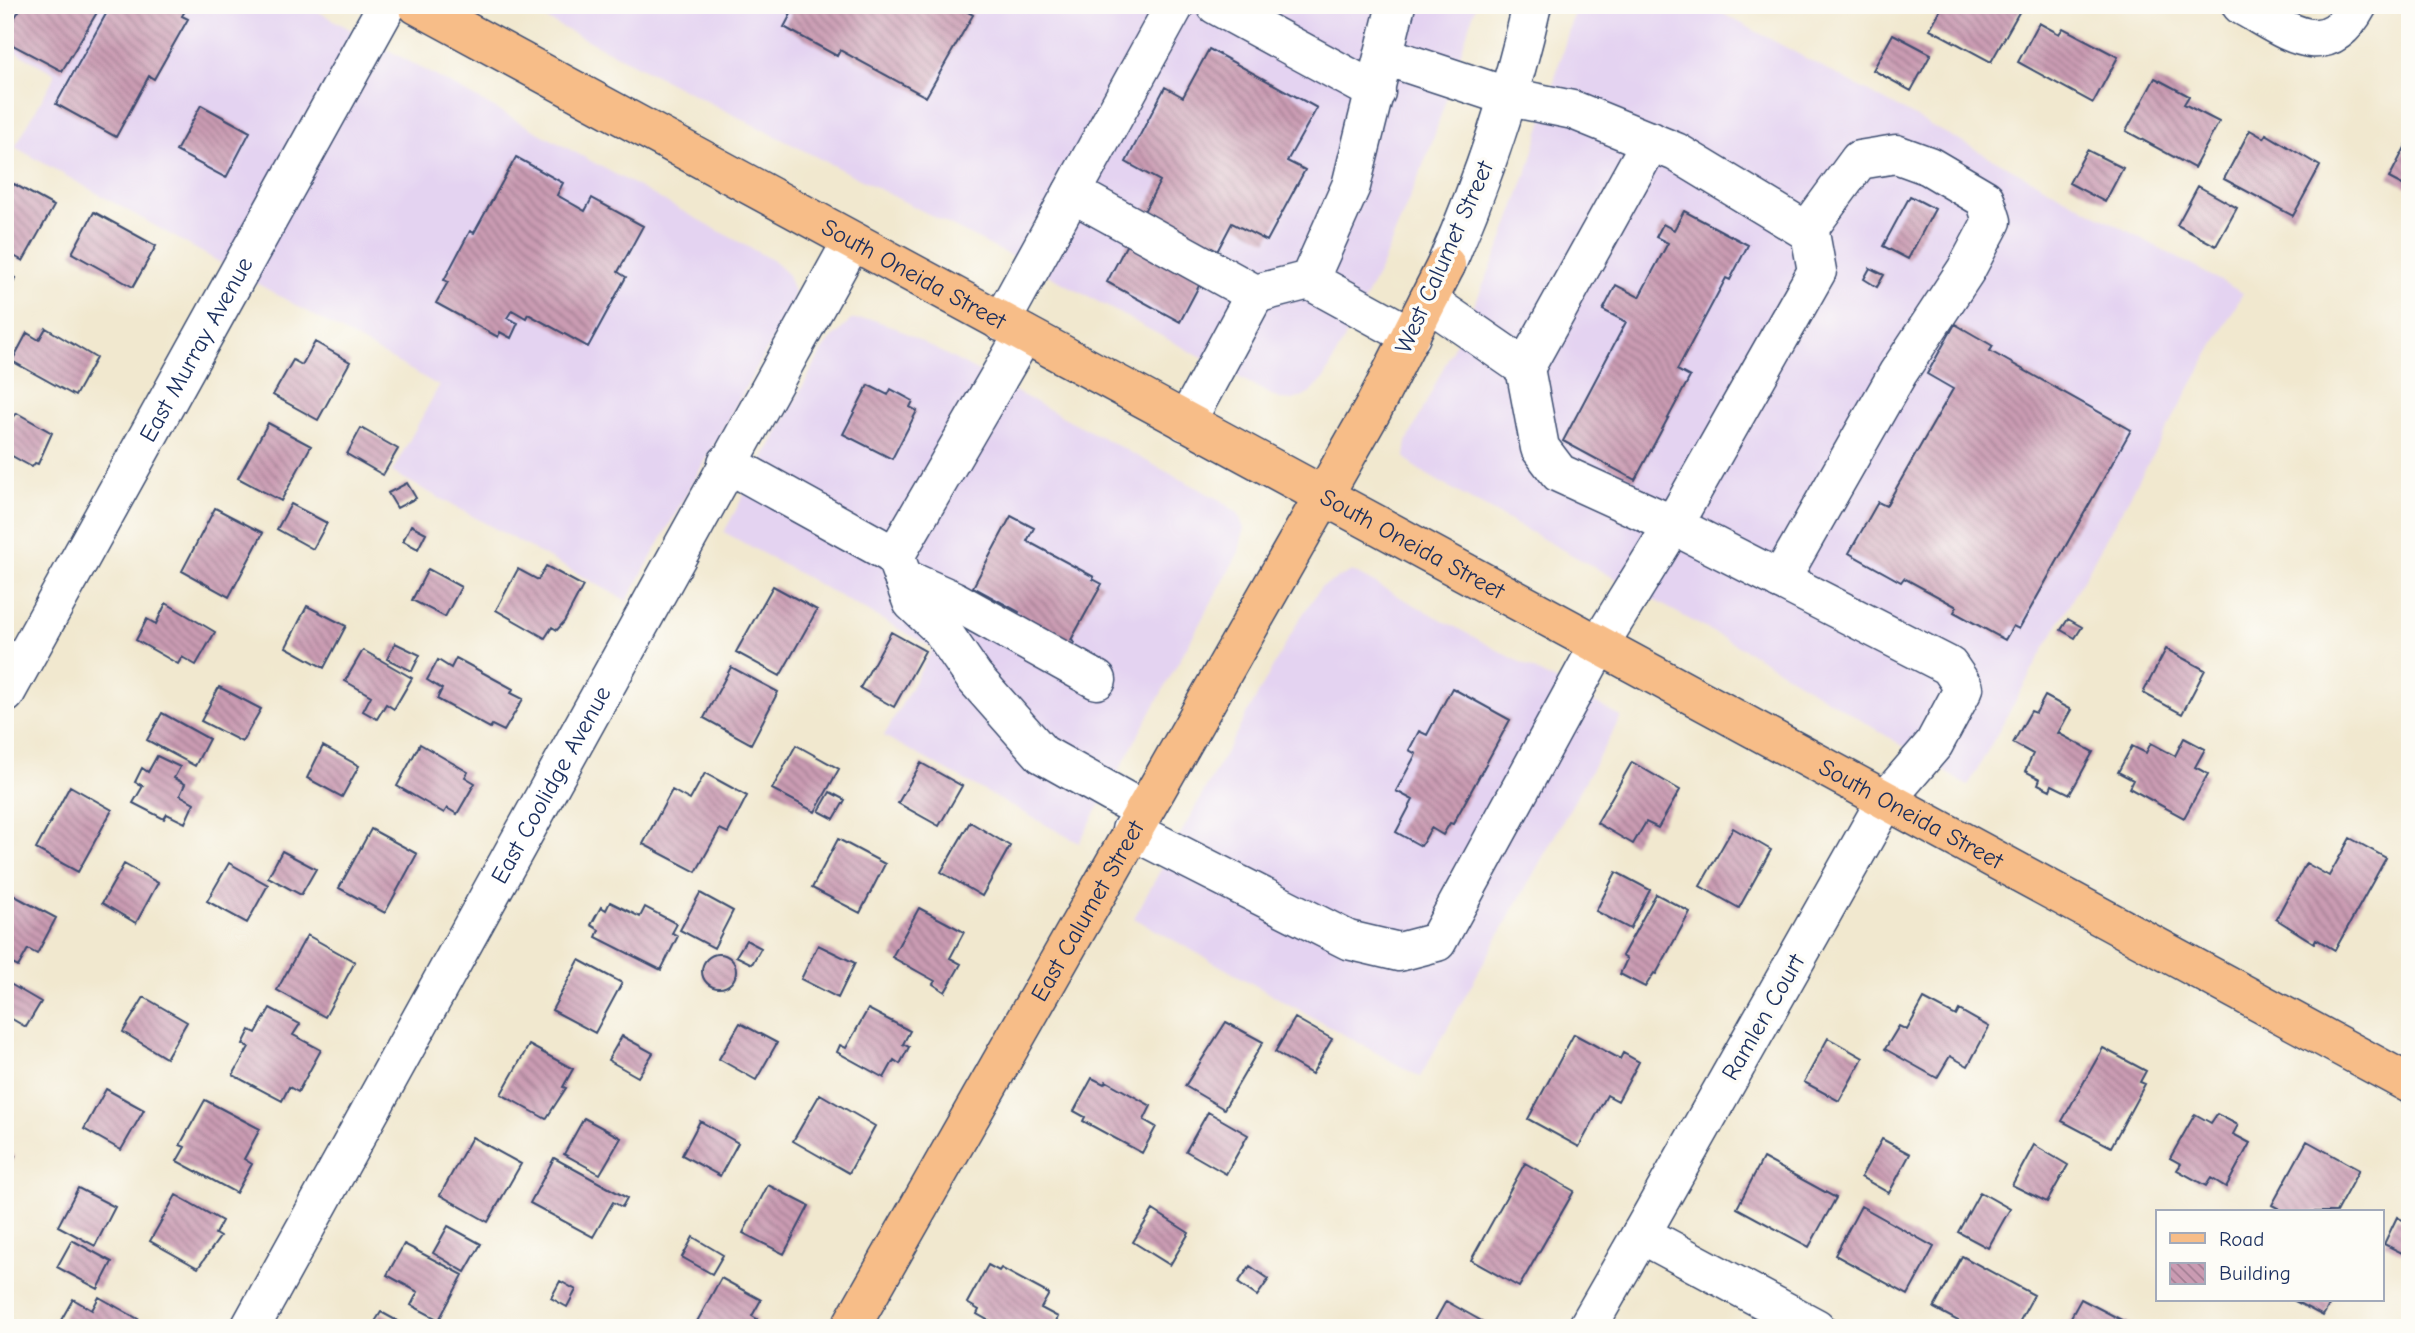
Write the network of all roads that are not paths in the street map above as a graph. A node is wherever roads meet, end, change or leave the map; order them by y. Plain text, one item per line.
1 (387, 5) edge
2 (417, 5) edge
3 (1175, 5) edge
4 (1216, 5) edge
5 (1396, 5) edge
6 (1532, 5) edge
7 (2241, 5) edge
8 (2358, 5) edge
9 (1380, 74) junction
10 (1509, 97) junction
11 (1651, 141) junction
12 (1072, 193) junction
13 (1807, 231) junction
14 (852, 240) junction
15 (1446, 265) joint
16 (1309, 280) junction
17 (1255, 294) junction
18 (1428, 301) junction
19 (1013, 328) junction
20 (1411, 336) junction
21 (1525, 368) junction
22 (1186, 422) junction
23 (727, 463) junction
24 (1322, 495) junction
25 (1673, 525) junction
26 (899, 567) junction
27 (1780, 580) junction
28 (1599, 645) junction
29 (1097, 680) dead end
30 (5, 694) edge
31 (1886, 800) junction
32 (1137, 820) junction
33 (2410, 1084) edge
34 (1641, 1234) junction
35 (250, 1328) edge
36 (850, 1328) edge
37 (1587, 1328) edge
38 (1816, 1328) edge

1 - 30 street, East Murray Avenue
2 - 14 main road, South Oneida Street
3 - 12 street
4 - 9 street
5 - 9 street
6 - 10 street, West Calumet Street
7 - 8 street
9 - 10 street
9 - 16 street
10 - 11 street
10 - 15 street, West Calumet Street
11 - 13 street
11 - 21 street
12 - 17 street
12 - 19 street
13 - 25 street
13 - 27 street
14 - 19 main road, South Oneida Street
14 - 23 street, East Coolidge Avenue
15 - 18 main road, West Calumet Street
16 - 17 street
16 - 20 street
17 - 22 street
18 - 20 main road, West Calumet Street
18 - 21 street
19 - 22 main road, South Oneida Street
19 - 26 street
20 - 24 main road, West Calumet Street
21 - 25 street
22 - 24 main road, South Oneida Street
23 - 26 street
23 - 35 street, East Coolidge Avenue
24 - 28 main road, South Oneida Street
24 - 32 main road, East Calumet Street
25 - 27 street
25 - 28 street
26 - 29 street
26 - 32 street
27 - 31 street, Ramlen Court
28 - 31 main road, South Oneida Street
28 - 32 street
31 - 33 main road, South Oneida Street
31 - 34 street, Ramlen Court
32 - 36 main road, East Calumet Street
34 - 37 street, Ramlen Court
34 - 38 street

